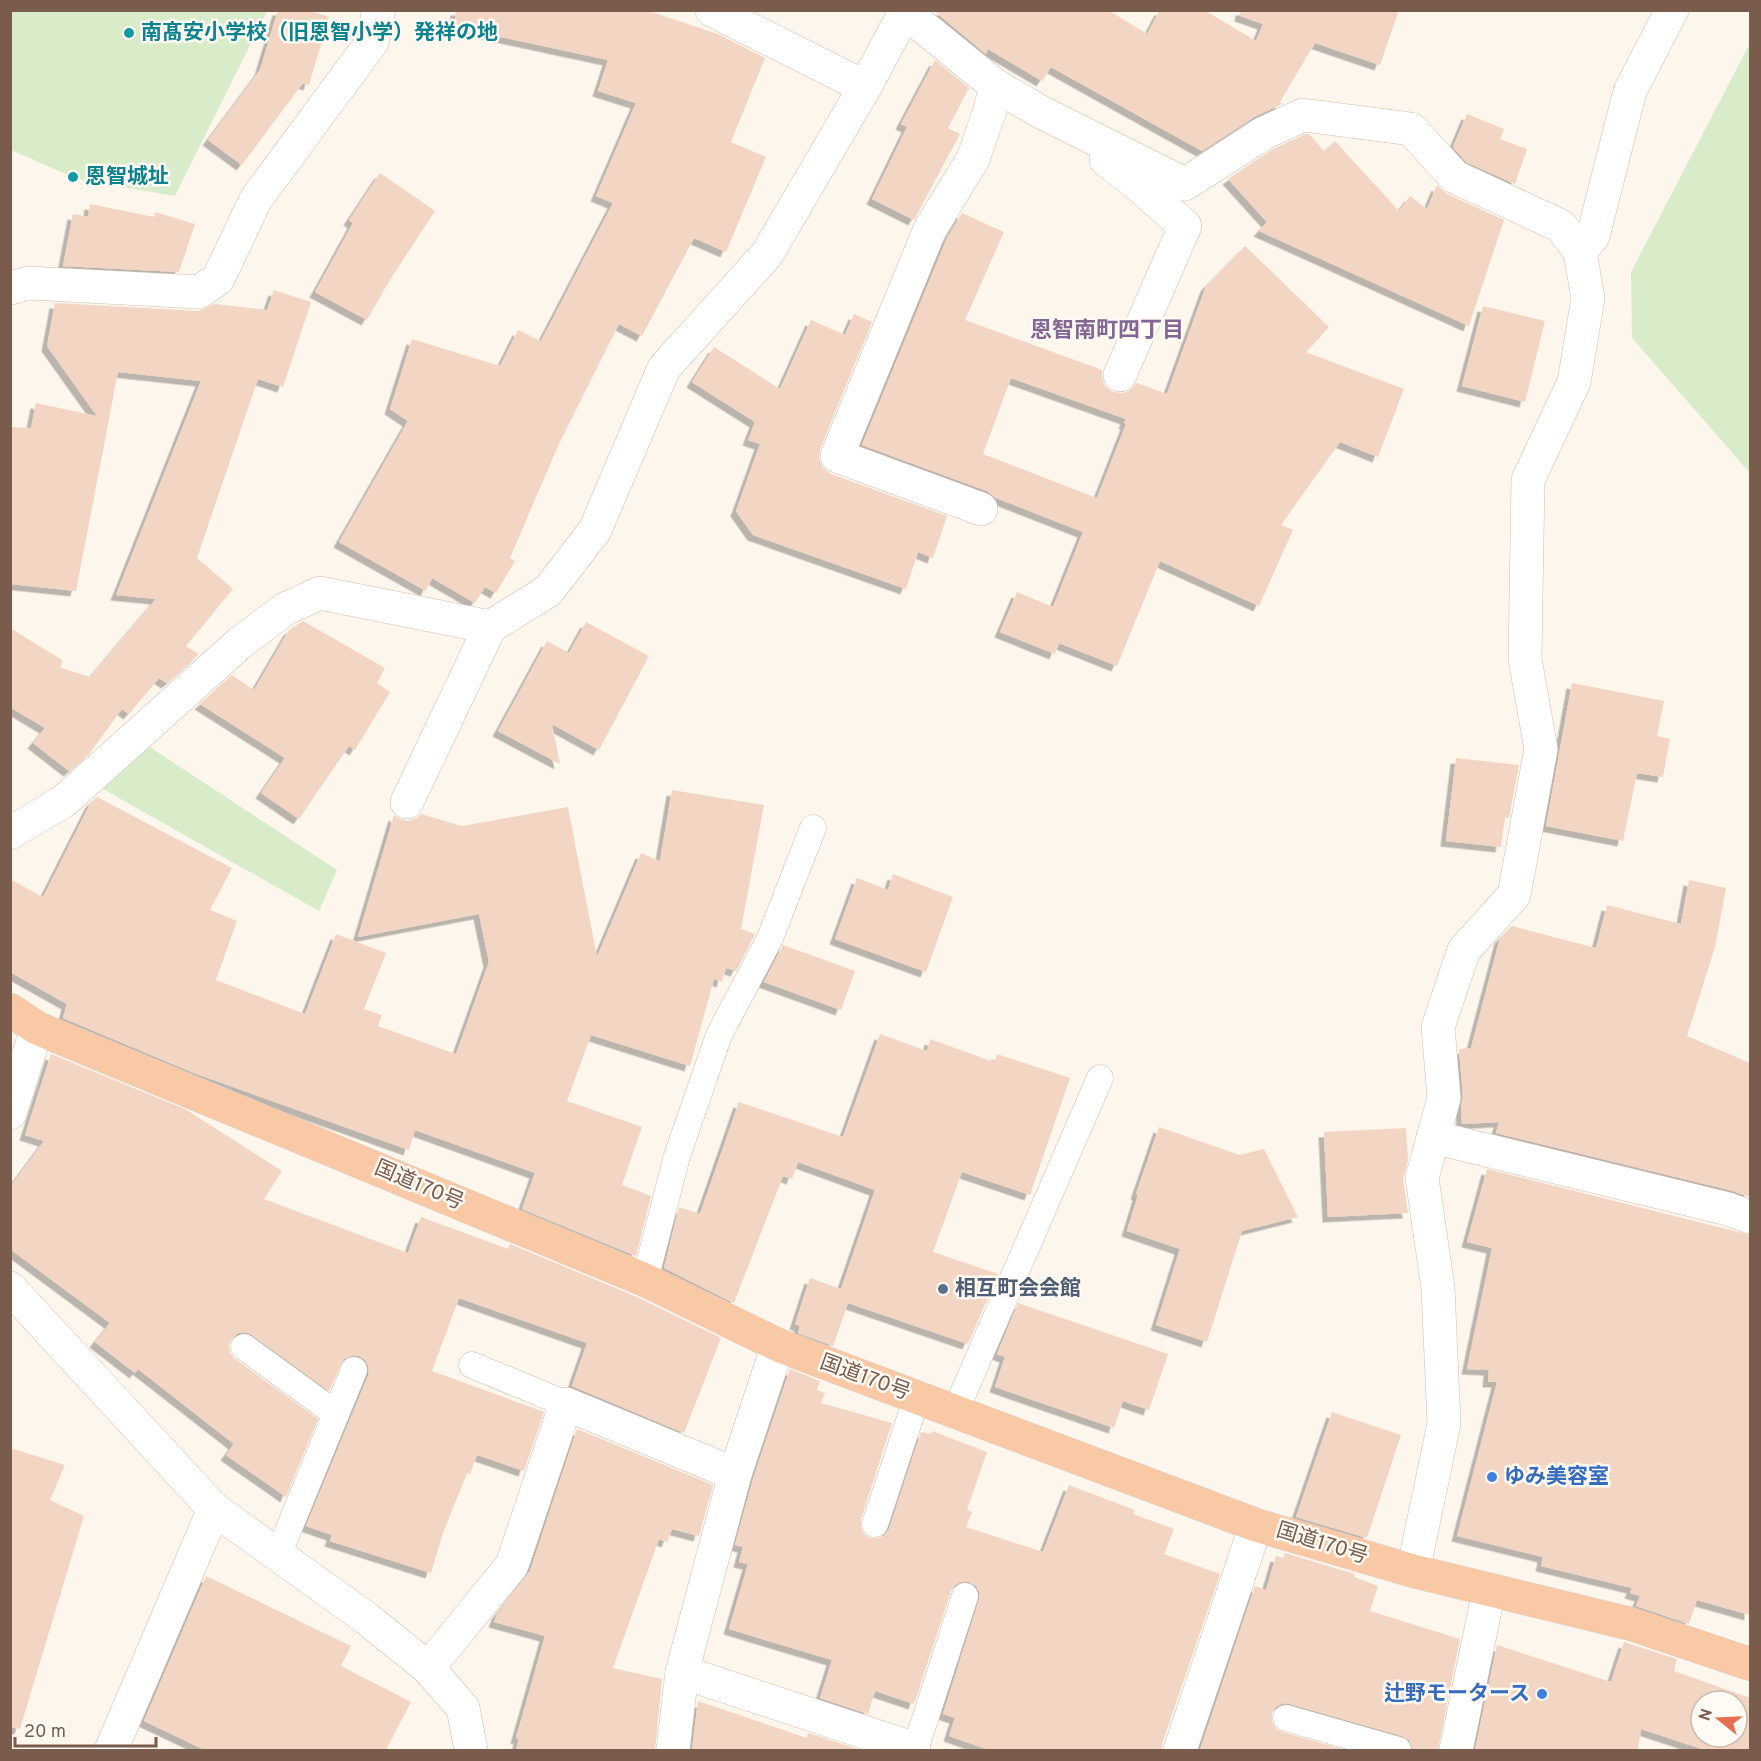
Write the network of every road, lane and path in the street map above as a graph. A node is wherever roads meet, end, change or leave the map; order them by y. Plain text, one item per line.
1 (379, 10) edge
2 (712, 10) edge
3 (1672, 10) edge
4 (906, 12) edge
5 (996, 86) junction
6 (865, 87) junction
7 (1041, 112) junction
8 (1580, 252) junction
9 (10, 288) edge
10 (1120, 375) dead end
11 (981, 509) dead end
12 (490, 627) junction
13 (407, 802) dead end
14 (813, 828) dead end
15 (10, 833) edge
16 (24, 1019) edge
17 (1100, 1078) dead end
18 (10, 1113) edge
19 (1433, 1137) junction
20 (1750, 1217) edge
21 (645, 1280) junction
22 (10, 1288) edge
23 (778, 1345) junction
24 (244, 1347) dead end
25 (472, 1365) dead end
26 (354, 1370) dead end
27 (917, 1397) junction
28 (566, 1404) junction
29 (955, 1412) junction
30 (336, 1414) junction
31 (735, 1474) junction
32 (214, 1509) junction
33 (875, 1524) dead end
34 (1256, 1525) junction
35 (278, 1555) junction
36 (1413, 1572) junction
37 (1489, 1591) junction
38 (965, 1596) dead end
39 (1750, 1664) edge
40 (428, 1668) junction
41 (682, 1672) junction
42 (1286, 1718) dead end
43 (908, 1749) edge
44 (111, 1750) edge
45 (471, 1750) edge
46 (673, 1750) edge
47 (1180, 1750) edge
48 (1398, 1750) edge
49 (1456, 1750) edge

1 - 9 street
2 - 6 street
3 - 8 street
4 - 5 street
4 - 6 street
5 - 7 street
5 - 11 street
6 - 12 street
7 - 8 street
7 - 10 street
8 - 19 street
12 - 13 street
12 - 15 street
14 - 21 lane
16 - 18 street
16 - 21 highway, 国道170号
17 - 29 lane
19 - 20 street
19 - 36 street
21 - 23 highway, 国道170号
22 - 32 street
23 - 27 highway, 国道170号
23 - 31 street
24 - 30 lane
25 - 28 lane
26 - 30 lane
27 - 29 highway, 国道170号
27 - 33 lane
28 - 31 street
28 - 40 street
29 - 34 highway, 国道170号
30 - 35 lane
31 - 41 street
32 - 35 street
32 - 44 street
34 - 36 highway, 国道170号
34 - 47 street
35 - 40 street
36 - 37 highway, 国道170号
37 - 39 highway, 国道170号
37 - 49 street
38 - 43 lane
40 - 45 street
41 - 43 street
41 - 46 street
42 - 48 lane

